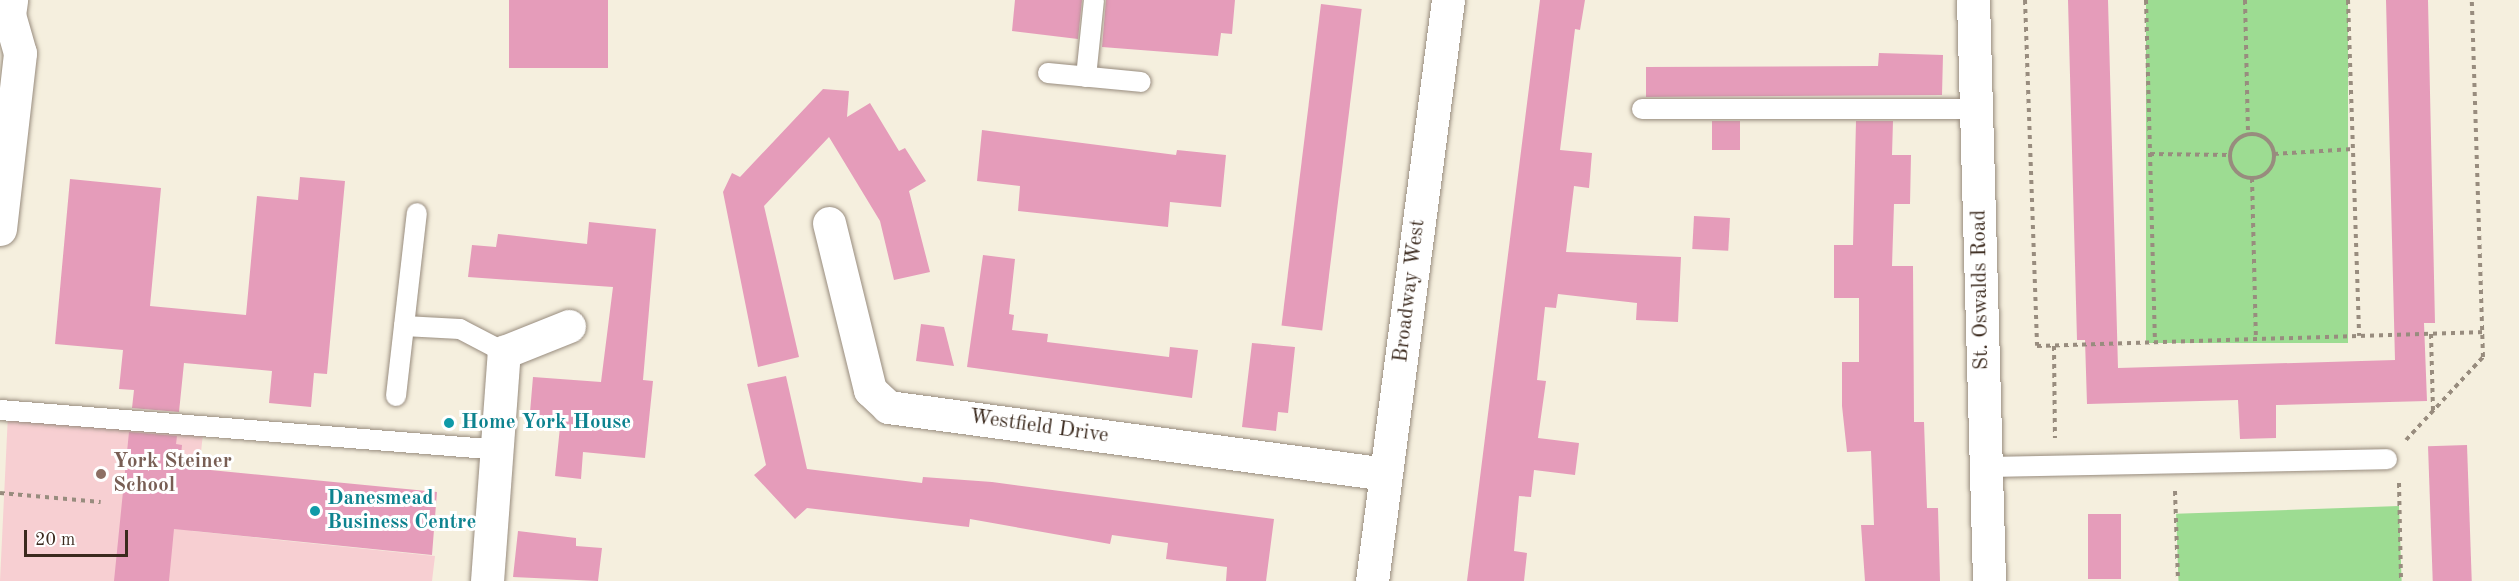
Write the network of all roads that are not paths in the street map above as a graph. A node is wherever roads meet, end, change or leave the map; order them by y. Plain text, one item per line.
1 (1094, 0) edge
2 (1448, 0) edge
3 (1973, 0) edge
4 (7, 12) edge
5 (1048, 73) dead end
6 (1086, 77) junction
7 (1141, 82) dead end
8 (1642, 109) dead end
9 (1976, 110) junction
10 (417, 213) dead end
11 (829, 223) dead end
12 (0, 229) edge
13 (404, 326) junction
14 (568, 326) dead end
15 (504, 352) junction
16 (396, 396) dead end
17 (0, 410) edge
18 (500, 450) junction
19 (2388, 459) road end
20 (1986, 467) junction
21 (1386, 474) junction
22 (487, 581) edge
23 (1372, 581) edge
24 (1989, 581) edge

1 - 6 lane
2 - 21 street, Broadway West
3 - 9 street, St. Oswalds Road
4 - 12 street
5 - 6 lane
6 - 7 lane
8 - 9 lane
9 - 20 street, St. Oswalds Road
10 - 13 lane
11 - 21 street, Westfield Drive
13 - 15 lane
13 - 16 lane
14 - 15 street
15 - 18 street
17 - 18 lane
18 - 22 street
19 - 20 lane
20 - 24 street, St. Oswalds Road
21 - 23 street, Broadway West

